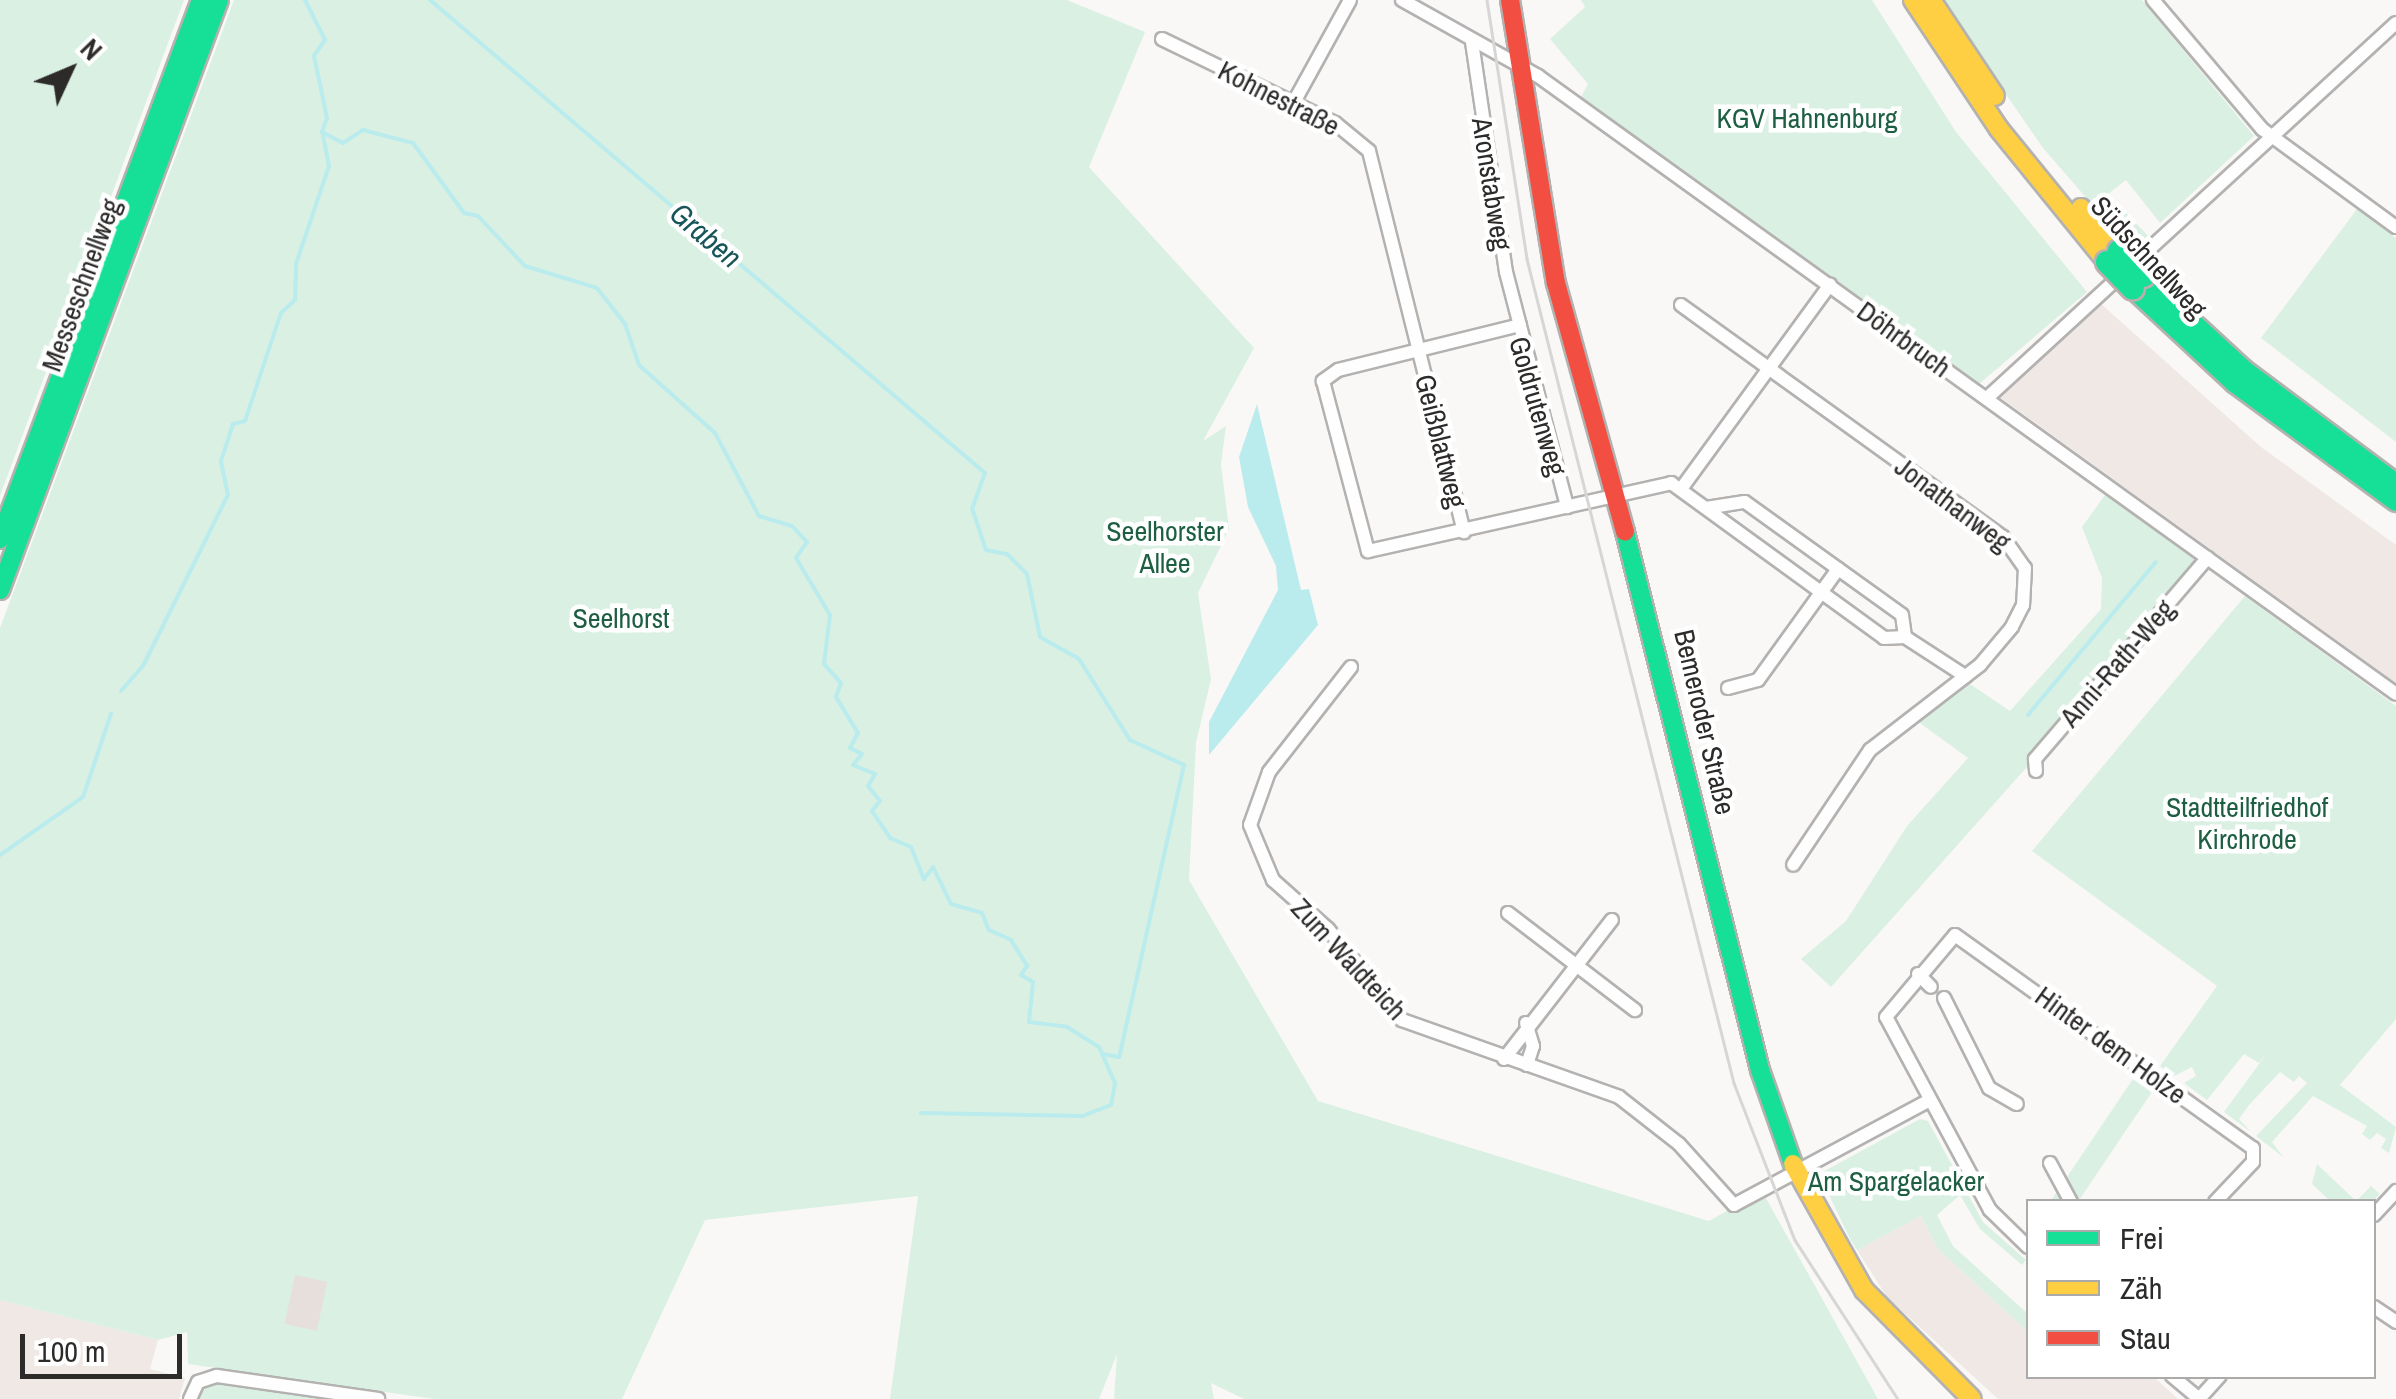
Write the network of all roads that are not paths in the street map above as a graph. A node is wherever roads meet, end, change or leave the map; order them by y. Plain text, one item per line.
1 (201, 0) edge
2 (219, 0) edge
3 (1350, 0) edge
4 (1402, 0) edge
5 (1510, 0) edge
6 (1913, 0) edge
7 (1932, 0) edge
8 (2153, 0) edge
9 (2396, 23) edge
10 (1162, 39) dead end
11 (1472, 42) junction
12 (1517, 63) junction
13 (1294, 102) junction
14 (2273, 135) junction
15 (2396, 227) edge
16 (2113, 257) junction
17 (2138, 283) junction
18 (1830, 285) junction
19 (1681, 305) dead end
20 (1520, 324) junction
21 (1418, 350) junction
22 (1768, 369) junction
23 (1987, 398) junction
24 (2396, 483) edge
25 (1681, 489) junction
26 (1616, 496) junction
27 (2396, 502) edge
28 (1567, 507) junction
29 (1706, 508) junction
30 (1464, 532) junction
31 (0, 540) edge
32 (2207, 558) junction
33 (1838, 569) junction
34 (0, 590) edge
35 (1821, 592) junction
36 (1906, 637) junction
37 (1351, 667) dead end
38 (1965, 676) junction
39 (1728, 688) dead end
40 (2396, 694) edge
41 (2036, 772) dead end
42 (1793, 866) dead end
43 (1508, 912) dead end
44 (1612, 920) dead end
45 (1573, 963) junction
46 (1918, 974) junction
47 (1932, 987) dead end
48 (1944, 998) dead end
49 (1635, 1010) dead end
50 (1526, 1023) junction
51 (1504, 1059) junction
52 (1528, 1065) junction
53 (1930, 1100) junction
54 (2017, 1104) dead end
55 (2050, 1164) dead end
56 (1796, 1172) junction
57 (2396, 1191) edge
58 (2070, 1199) edge
59 (2218, 1199) edge
60 (2376, 1213) edge
61 (2026, 1245) edge
62 (2175, 1379) edge
63 (2217, 1379) edge
64 (190, 1399) edge
65 (378, 1399) edge
66 (1972, 1399) edge
67 (2198, 1399) edge

1 - 31 main road, Messeschnellweg
2 - 34 main road, Messeschnellweg
3 - 13 street
4 - 11 street, Döhrbruch
5 - 12 main road, Bemeroder Straße
6 - 16 main road, Südschnellweg
7 - 16 main road, Südschnellweg
8 - 14 street
9 - 14 street
10 - 13 street, Kohnestraße
11 - 12 street, Döhrbruch
11 - 20 street, Aronstabweg
12 - 18 street, Döhrbruch
12 - 26 main road, Bemeroder Straße
13 - 21 street, Kohnestraße
14 - 15 street
14 - 23 street
16 - 17 main road, Südschnellweg, bridge
17 - 24 main road, Südschnellweg
17 - 27 main road, Südschnellweg
18 - 22 street
18 - 23 street, Döhrbruch
19 - 22 street
20 - 21 street, Goldrutenweg
20 - 28 street, Goldrutenweg
21 - 30 street, Geißblattweg
21 - 30 street, Goldrutenweg
22 - 25 street
22 - 38 street, Jonathanweg
23 - 32 street, Döhrbruch
25 - 26 street
25 - 29 street
26 - 28 street
26 - 56 main road, Bemeroder Straße
28 - 30 street
29 - 33 street
29 - 35 street
32 - 40 street, Döhrbruch
32 - 41 street, Anni-Rath-Weg
33 - 35 street
33 - 36 street
35 - 36 street
35 - 39 street
36 - 38 street
37 - 51 street, Zum Waldteich
38 - 42 street
43 - 45 street
44 - 45 street
45 - 49 street
45 - 50 street
46 - 47 street
46 - 53 street, Hinter dem Holze
46 - 59 street, Hinter dem Holze
48 - 54 street
50 - 51 street
50 - 52 street
51 - 52 street, Zum Waldteich
52 - 56 street, Zum Waldteich
53 - 56 street
53 - 61 street, Hinter dem Holze
55 - 58 street
56 - 66 main road, Bemeroder Straße
57 - 60 street
62 - 67 street
63 - 67 street
64 - 65 street

